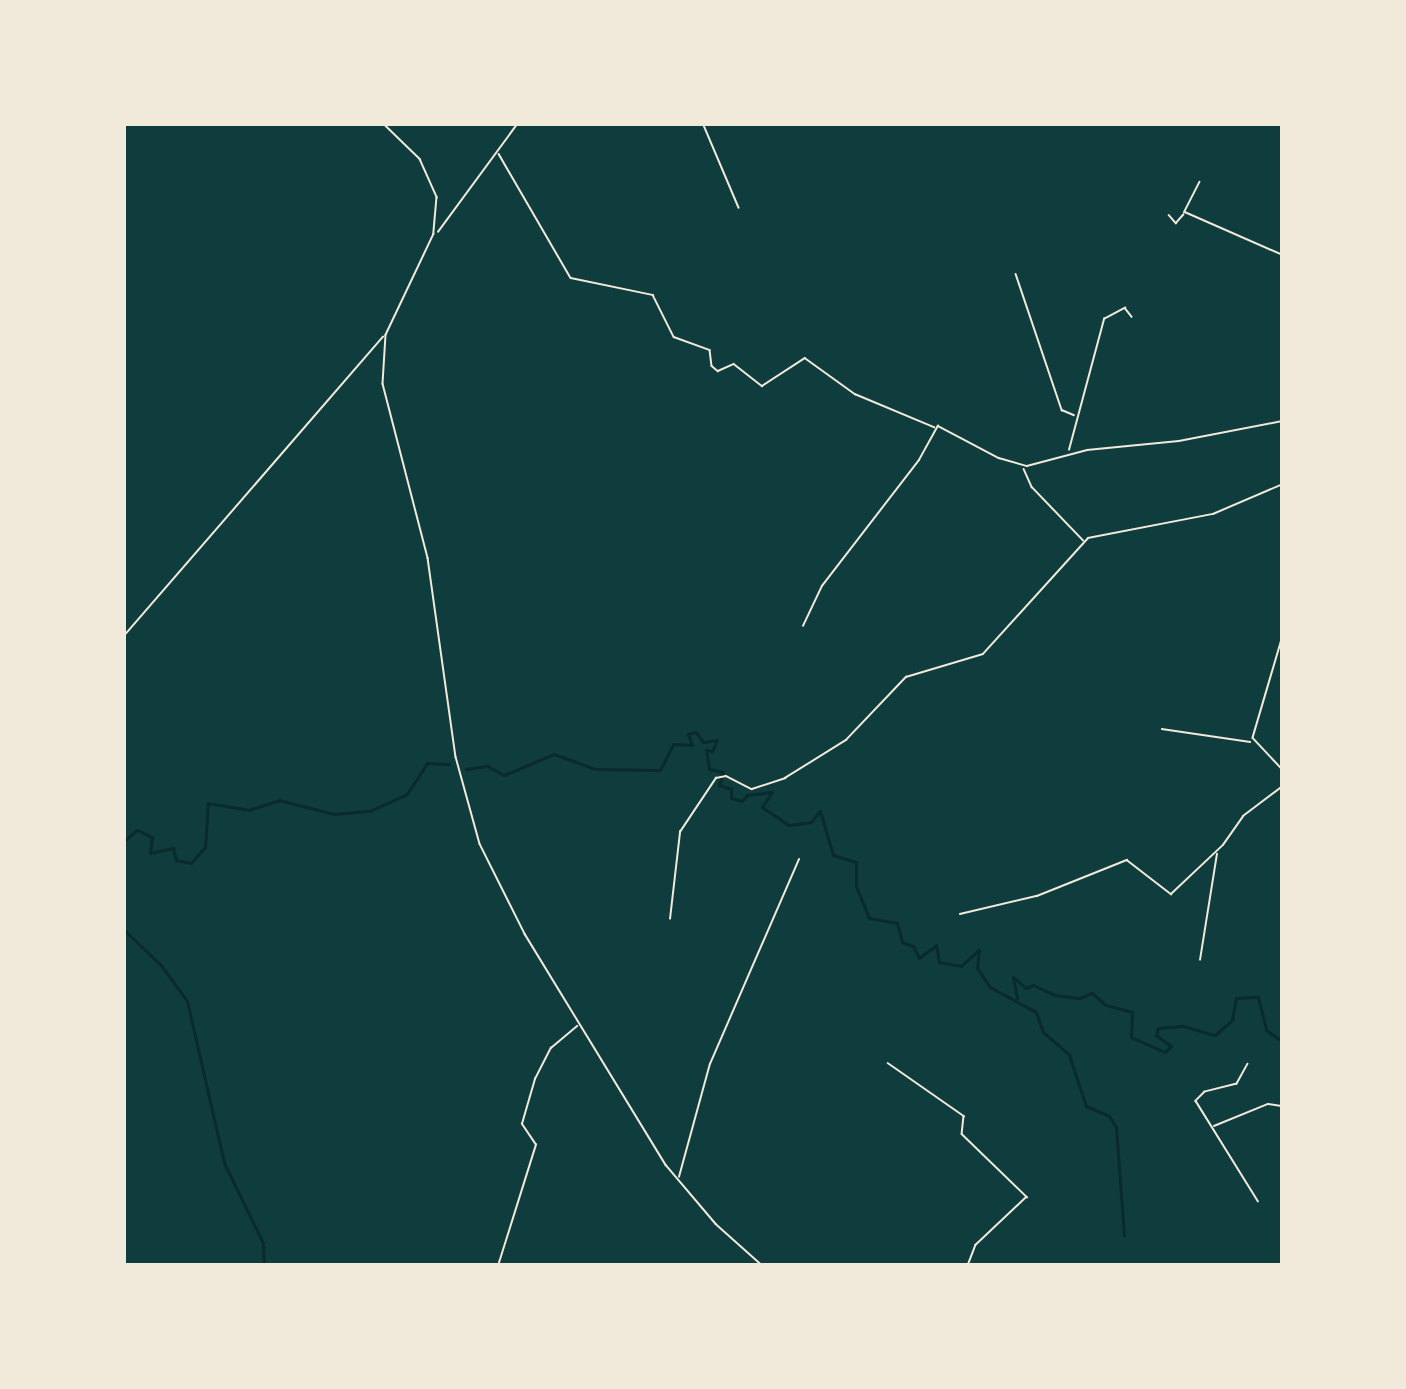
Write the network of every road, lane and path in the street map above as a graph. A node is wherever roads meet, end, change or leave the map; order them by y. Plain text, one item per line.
1 (383, 123) edge
2 (518, 123) edge
3 (703, 123) edge
4 (499, 154) junction
5 (1200, 182) dead end
6 (739, 208) dead end
7 (1185, 212) junction
8 (1169, 215) dead end
9 (434, 234) junction
10 (1283, 255) edge
11 (1016, 274) dead end
12 (1132, 317) dead end
13 (386, 335) junction
14 (1078, 416) junction
15 (1283, 421) edge
16 (938, 426) junction
17 (1068, 454) junction
18 (1023, 465) junction
19 (1283, 484) edge
20 (1083, 541) junction
21 (803, 626) dead end
22 (1283, 636) edge
23 (123, 638) edge
24 (1162, 729) dead end
25 (1254, 742) junction
26 (1283, 770) edge
27 (1283, 786) edge
28 (1218, 850) junction
29 (799, 860) dead end
30 (959, 914) dead end
31 (670, 920) dead end
32 (1200, 960) dead end
33 (580, 1025) junction
34 (889, 1063) dead end
35 (1248, 1064) dead end
36 (1283, 1106) edge
37 (1212, 1127) junction
38 (678, 1181) junction
39 (1258, 1201) dead end
40 (498, 1266) edge
41 (763, 1266) edge
42 (968, 1266) edge

1 - 9 street
2 - 4 street
3 - 6 street
4 - 9 street
4 - 16 street
5 - 7 street
7 - 8 street
7 - 10 street
9 - 13 street
11 - 14 street
12 - 14 street
13 - 23 street
13 - 33 street
14 - 17 street
15 - 17 street
16 - 18 street
16 - 21 street
17 - 18 street
18 - 20 street
19 - 20 street
20 - 31 street
22 - 25 street
24 - 25 street
25 - 26 street
27 - 28 street
28 - 30 street
28 - 32 street
29 - 38 street
33 - 38 street
33 - 40 street
34 - 42 street
35 - 37 street
36 - 37 street
37 - 39 street
38 - 41 street

